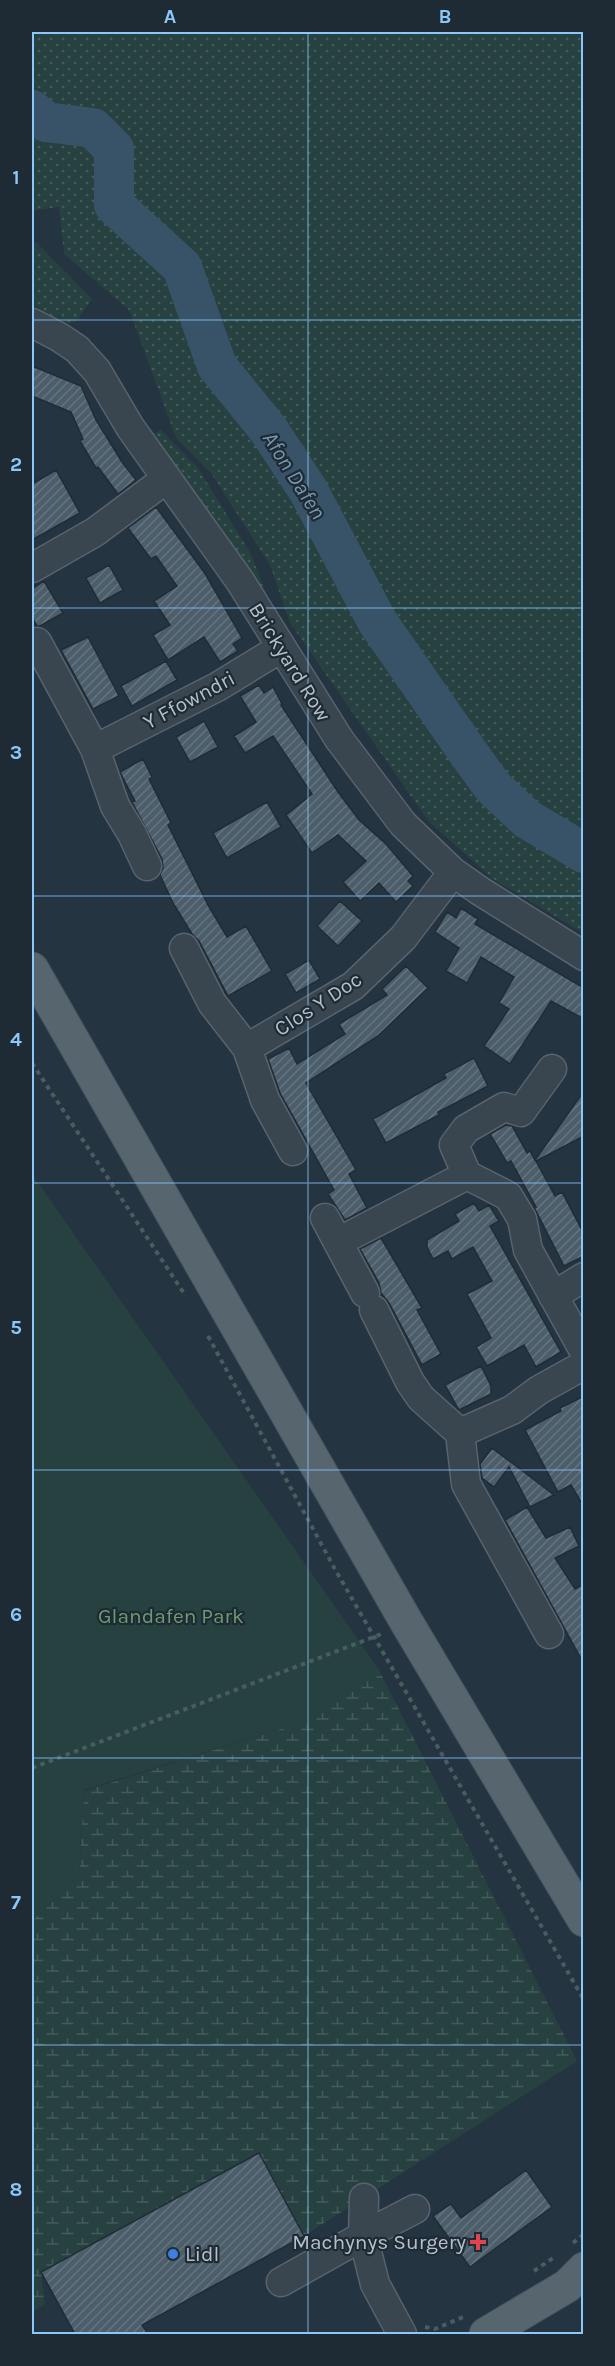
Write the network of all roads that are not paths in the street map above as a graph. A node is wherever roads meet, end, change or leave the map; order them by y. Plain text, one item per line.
1 (36, 325) edge
2 (166, 479) junction
3 (32, 568) edge
4 (37, 642) dead end
5 (281, 648) junction
6 (99, 761) junction
7 (147, 866) dead end
8 (453, 872) junction
9 (184, 948) dead end
10 (584, 956) edge
11 (32, 969) edge
12 (247, 1048) junction
13 (552, 1069) dead end
14 (293, 1151) dead end
15 (467, 1175) junction
16 (584, 1277) edge
17 (553, 1296) junction
18 (584, 1351) edge
19 (584, 1365) edge
20 (460, 1433) junction
21 (549, 1634) dead end
22 (584, 1920) edge
23 (364, 2198) dead end
24 (415, 2210) dead end
25 (363, 2236) junction
26 (572, 2268) edge
27 (281, 2282) dead end
28 (478, 2323) edge
29 (400, 2331) edge

1 - 2 street, Brickyard Row
2 - 3 street
2 - 5 street, Brickyard Row
4 - 6 street
5 - 6 street, Y Ffowndri
5 - 8 street, Brickyard Row
6 - 7 street
8 - 10 street, Brickyard Row
8 - 12 street, Clos Y Doc
9 - 12 street
11 - 22 main road
12 - 14 street
13 - 15 street
15 - 17 street
15 - 20 street
16 - 17 street
17 - 18 street
19 - 20 street
20 - 21 street
23 - 25 street
24 - 25 street
25 - 27 street
25 - 29 street
26 - 28 main road

